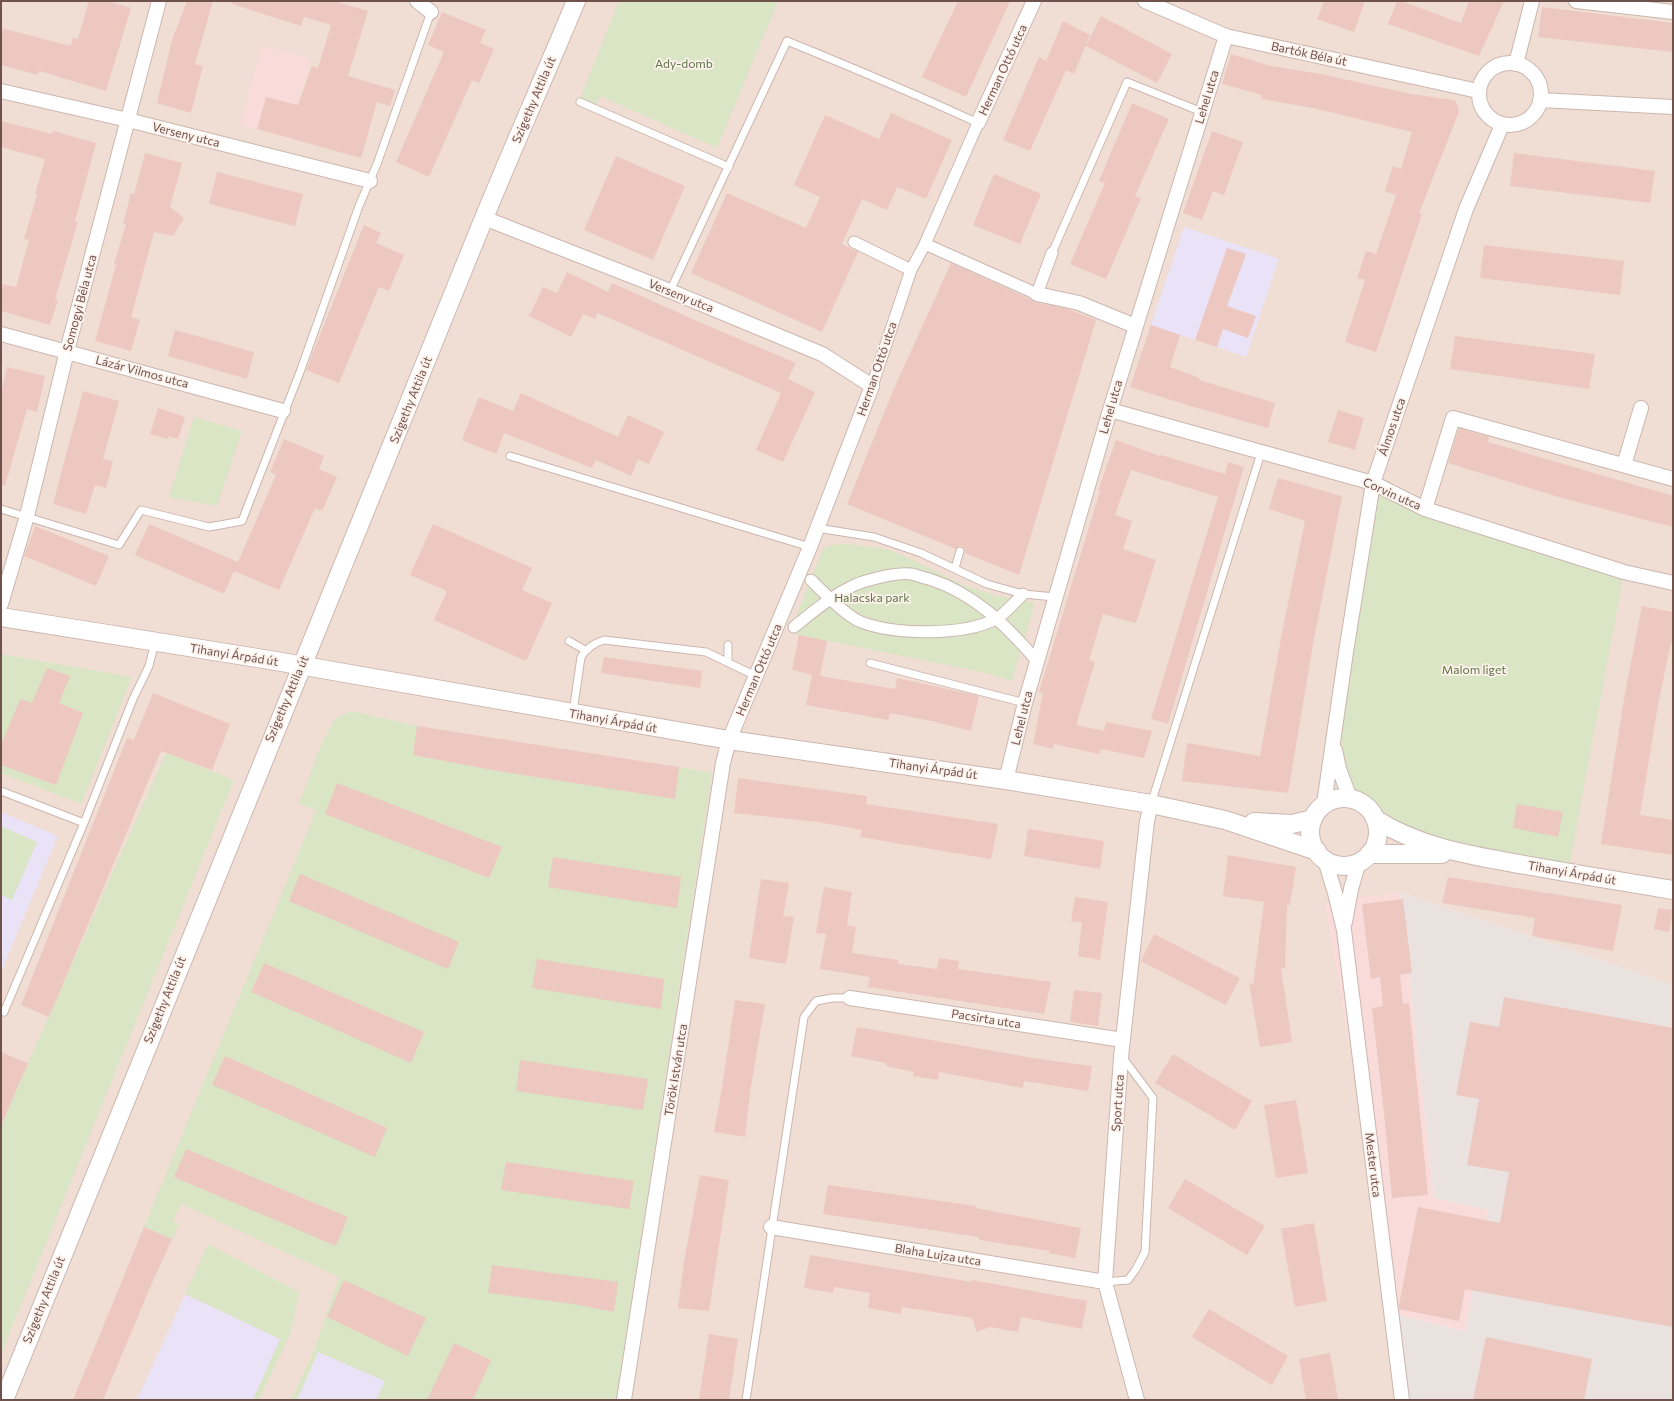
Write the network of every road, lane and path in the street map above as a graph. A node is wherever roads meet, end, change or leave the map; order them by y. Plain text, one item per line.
1 (159, 1) edge
2 (417, 1) edge
3 (576, 1) edge
4 (1034, 1) edge
5 (1145, 1) edge
6 (1532, 1) edge
7 (1576, 1) edge
8 (431, 12) joint
9 (1673, 12) edge
10 (1226, 36) junction
11 (1516, 64) junction
12 (1, 91) edge
13 (1478, 91) junction
14 (1540, 100) junction
15 (580, 102) dead end
16 (1673, 106) edge
17 (1202, 112) junction
18 (128, 120) junction
19 (978, 124) junction
20 (1502, 124) junction
21 (729, 167) junction
22 (370, 181) junction
23 (484, 218) junction
24 (854, 242) dead end
25 (925, 244) junction
26 (1052, 253) joint
27 (911, 270) junction
28 (670, 291) junction
29 (1037, 294) junction
30 (1135, 326) junction
31 (1, 334) edge
32 (67, 351) junction
33 (872, 386) junction
34 (1641, 408) dead end
35 (1110, 410) junction
36 (284, 411) junction
37 (1261, 453) junction
38 (510, 456) dead end
39 (1624, 465) junction
40 (1673, 478) edge
41 (1373, 483) junction
42 (1, 509) edge
43 (1426, 509) junction
44 (27, 516) junction
45 (817, 528) junction
46 (810, 547) junction
47 (960, 551) dead end
48 (955, 568) junction
49 (811, 580) dead end
50 (1673, 583) edge
51 (1023, 594) junction
52 (1055, 597) junction
53 (830, 600) junction
54 (1, 604) edge
55 (1, 616) edge
56 (997, 619) junction
57 (794, 627) dead end
58 (569, 641) dead end
59 (155, 642) junction
60 (728, 646) dead end
61 (585, 650) junction
62 (1037, 661) junction
63 (728, 662) junction
64 (870, 663) dead end
65 (301, 666) junction
66 (756, 676) junction
67 (1025, 703) junction
68 (573, 714) junction
69 (729, 740) junction
70 (1333, 742) junction
71 (1006, 780) junction
72 (1, 791) edge
73 (1350, 798) junction
74 (1151, 804) junction
75 (1324, 804) junction
76 (1313, 819) junction
77 (1375, 819) junction
78 (1225, 820) junction
79 (84, 823) junction
80 (1321, 856) junction
81 (1470, 856) junction
82 (1364, 858) junction
83 (1673, 890) edge
84 (1344, 930) junction
85 (850, 998) joint
86 (4, 1012) dead end
87 (1123, 1040) junction
88 (1121, 1057) junction
89 (771, 1227) junction
90 (1105, 1282) junction
91 (4, 1400) edge
92 (624, 1400) edge
93 (746, 1400) edge
94 (1137, 1400) edge
95 (1402, 1400) edge

1 - 18 street, Somogyi Béla utca
2 - 8 street
3 - 23 street, Szigethy Attila út
4 - 19 street, Herman Ottó utca
5 - 10 street, Bartók Béla út
6 - 11 street
7 - 9 street
8 - 22 lane
10 - 13 street, Bartók Béla út
10 - 17 street, Lehel utca
11 - 13 street
11 - 14 street
12 - 18 street, Verseny utca
13 - 20 street
14 - 16 street
14 - 20 street
15 - 21 lane
17 - 26 lane
17 - 30 street, Lehel utca
18 - 22 street, Verseny utca
18 - 32 street, Somogyi Béla utca
19 - 21 lane
19 - 25 street, Herman Ottó utca
20 - 41 street, Álmos utca
21 - 28 lane
22 - 36 lane
23 - 28 street, Verseny utca
23 - 65 street, Szigethy Attila út
24 - 27 street
25 - 27 street, Herman Ottó utca
25 - 29 street
26 - 29 street
27 - 33 street, Herman Ottó utca
28 - 33 street, Verseny utca
29 - 30 street
30 - 35 street, Lehel utca
31 - 32 street, Lázár Vilmos utca
32 - 36 street, Lázár Vilmos utca
32 - 44 street, Somogyi Béla utca
33 - 45 street, Herman Ottó utca
34 - 39 street
35 - 37 street, Corvin utca
35 - 52 street, Lehel utca
36 - 44 lane
37 - 41 street, Corvin utca
37 - 74 lane
38 - 46 lane
39 - 40 street
39 - 43 street
41 - 43 street, Corvin utca
41 - 70 street, Álmos utca
42 - 44 lane
43 - 50 street, Corvin utca
44 - 54 street, Somogyi Béla utca
45 - 46 street, Herman Ottó utca
45 - 48 lane
46 - 66 street, Herman Ottó utca
47 - 48 lane
48 - 51 lane
49 - 53 street
51 - 52 lane
51 - 56 street
52 - 62 street, Lehel utca
53 - 56 street
53 - 56 street
53 - 57 street
55 - 59 street, Tihanyi Árpád út
56 - 62 street
58 - 61 lane
59 - 65 street, Tihanyi Árpád út
59 - 79 lane
60 - 63 lane
61 - 63 lane
61 - 68 lane
62 - 67 street, Lehel utca
63 - 66 lane
64 - 67 lane
65 - 68 street, Tihanyi Árpád út
65 - 91 street, Szigethy Attila út
66 - 69 street, Herman Ottó utca
67 - 71 street, Lehel utca
68 - 69 street, Tihanyi Árpád út
69 - 71 street, Tihanyi Árpád út
69 - 92 street, Török István utca
70 - 73 street, Álmos utca
70 - 75 street, Álmos utca
71 - 74 street, Tihanyi Árpád út
72 - 79 lane
73 - 75 street
73 - 77 street, Tihanyi Árpád út
74 - 78 street, Tihanyi Árpád út
74 - 87 street, Sport utca
75 - 76 street
76 - 78 street, Tihanyi Árpád út
76 - 80 street
77 - 81 street, Tihanyi Árpád út
77 - 82 street
78 - 80 street, Tihanyi Árpád út
79 - 86 lane
80 - 82 street, Tihanyi Árpád út
80 - 84 street, Mester utca
81 - 82 street, Tihanyi Árpád út
81 - 83 street, Tihanyi Árpád út
82 - 84 street, Mester utca
84 - 95 street, Mester utca
85 - 87 street, Pacsirta utca
85 - 89 lane
87 - 88 street, Sport utca
88 - 90 street, Sport utca
88 - 90 lane
89 - 90 street, Blaha Lujza utca
89 - 93 lane
90 - 94 street, Sport utca

